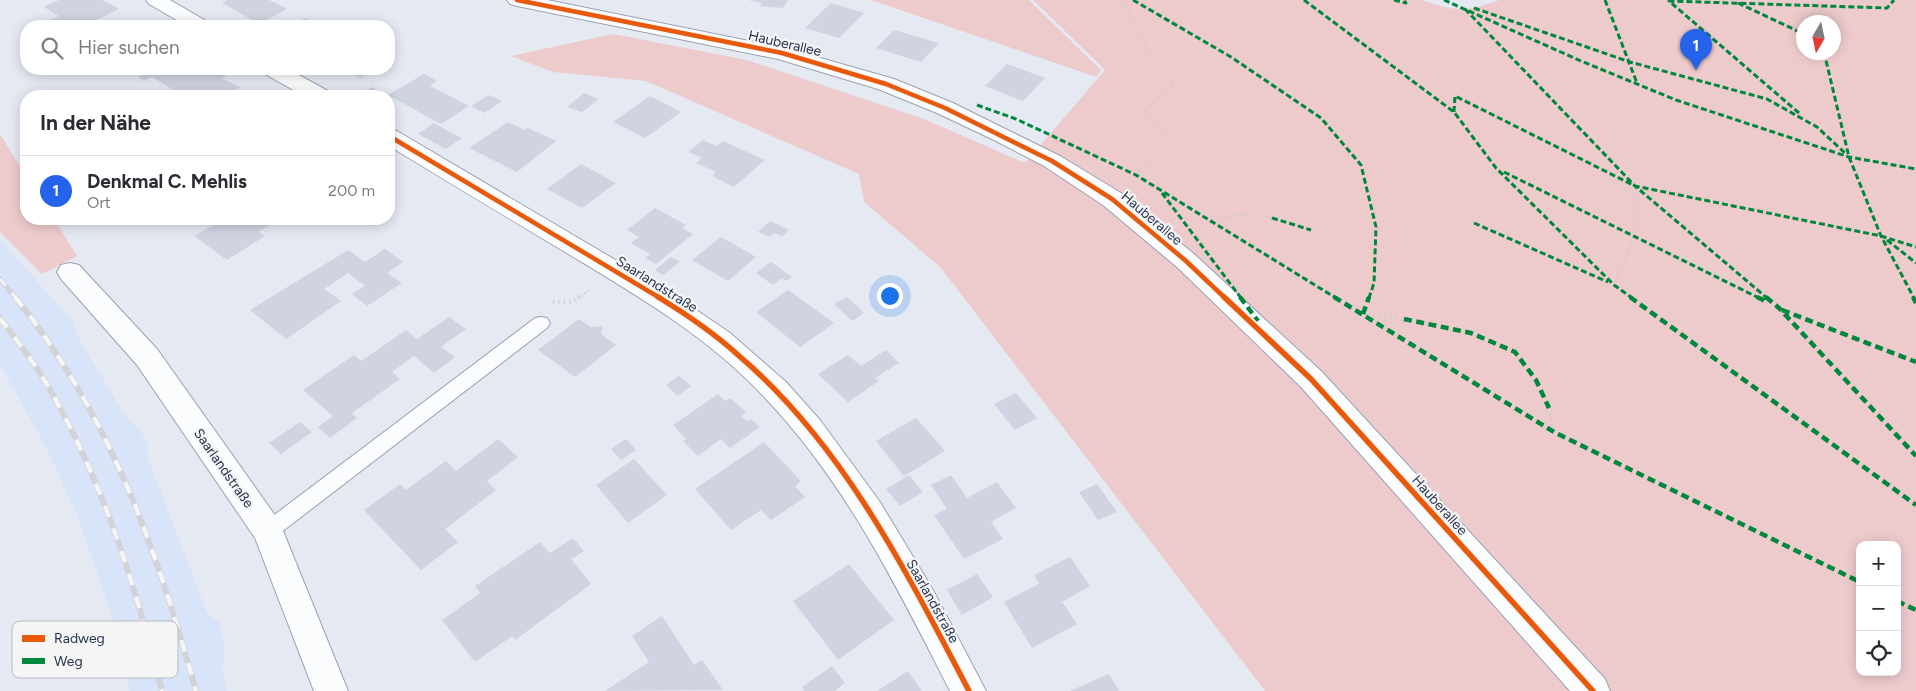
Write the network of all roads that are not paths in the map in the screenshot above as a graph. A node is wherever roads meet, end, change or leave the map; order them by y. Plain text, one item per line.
1 (156, 0) edge
2 (517, 0) edge
3 (191, 20) edge
4 (283, 75) edge
5 (310, 90) edge
6 (395, 140) edge
7 (70, 272) dead end
8 (541, 323) road end
9 (268, 531) junction
10 (331, 691) edge
11 (969, 691) edge
12 (1593, 691) edge

1 - 3 street
2 - 12 street, Hauberallee
4 - 5 street
6 - 11 street, Saarlandstraße
7 - 9 street, Saarlandstraße
8 - 9 lane
9 - 10 street, Saarlandstraße

